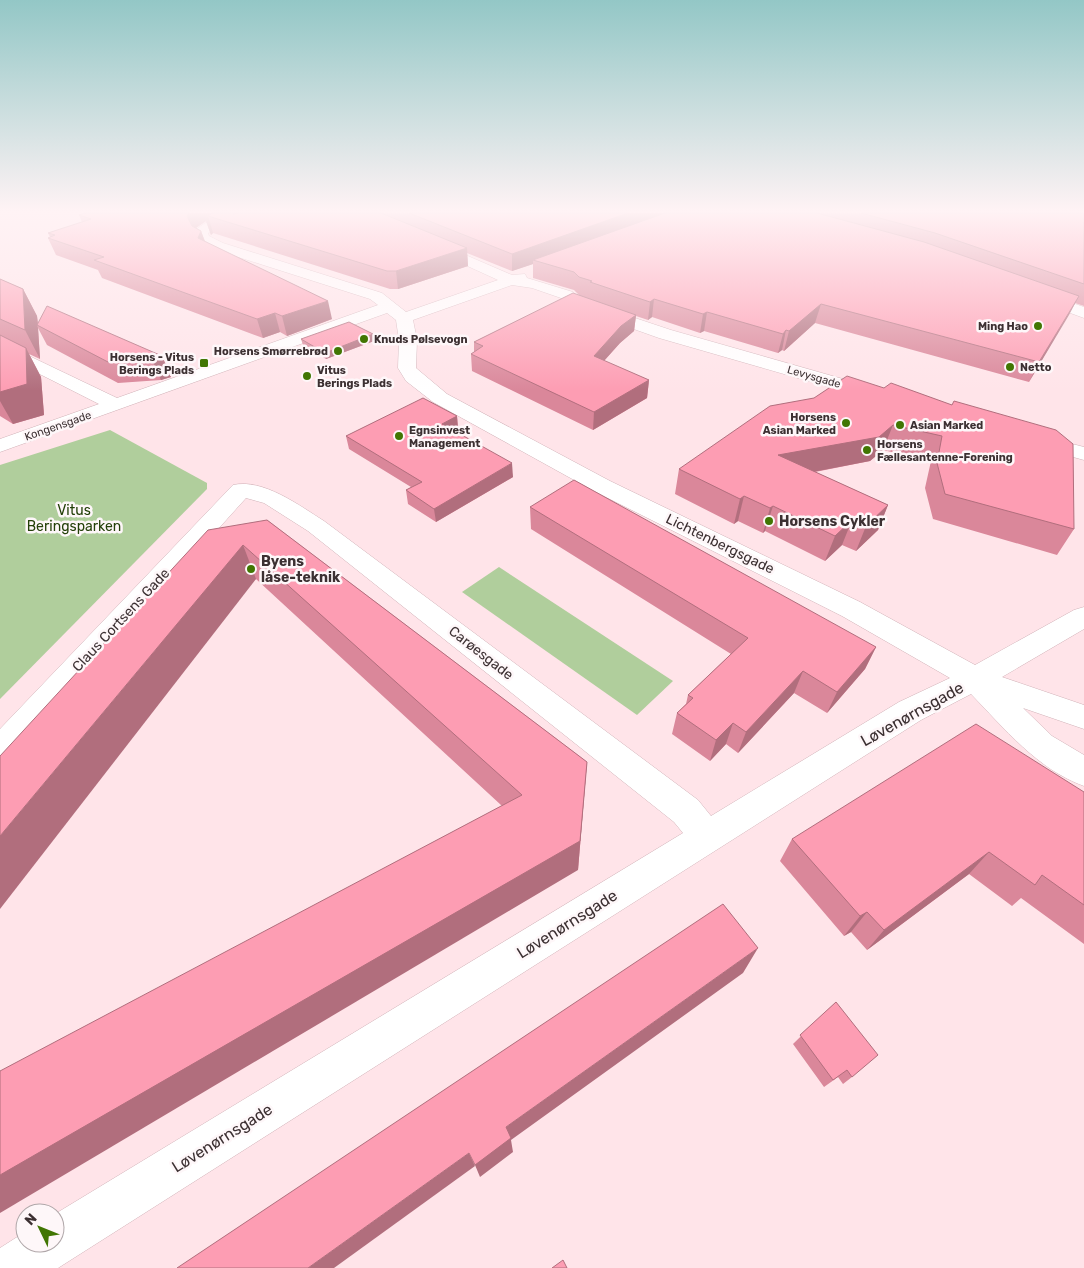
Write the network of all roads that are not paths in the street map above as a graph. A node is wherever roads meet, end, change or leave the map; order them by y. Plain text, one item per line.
1 (301, 272) edge
2 (510, 272) edge
3 (523, 276) junction
4 (1021, 290) edge
5 (398, 312) junction
6 (1084, 313) edge
7 (0, 346) edge
8 (888, 398) edge
9 (116, 405) junction
10 (1020, 436) edge
11 (0, 446) edge
12 (1084, 454) edge
13 (241, 490) joint
14 (1084, 617) edge
15 (975, 679) junction
16 (1084, 717) edge
17 (0, 750) edge
18 (1084, 772) edge
19 (707, 837) junction
20 (65, 1235) edge
21 (37, 1253) edge
22 (13, 1268) edge

1 - 5 street
2 - 3 street
3 - 5 street
3 - 8 street, Levysgade
4 - 6 street
5 - 9 street
5 - 15 street, Lichtenbergsgade
7 - 9 street
9 - 11 street, Kongensgade
10 - 12 street
13 - 17 street, Claus Cortsens Gade
13 - 19 street, Carøesgade
14 - 15 street, Løvenørnsgade
15 - 16 street, Lichtenbergsgade
15 - 18 street, Lichtenbergsgade
15 - 19 street, Løvenørnsgade
19 - 20 street, Løvenørnsgade
21 - 22 street, Løvenørnsgade

